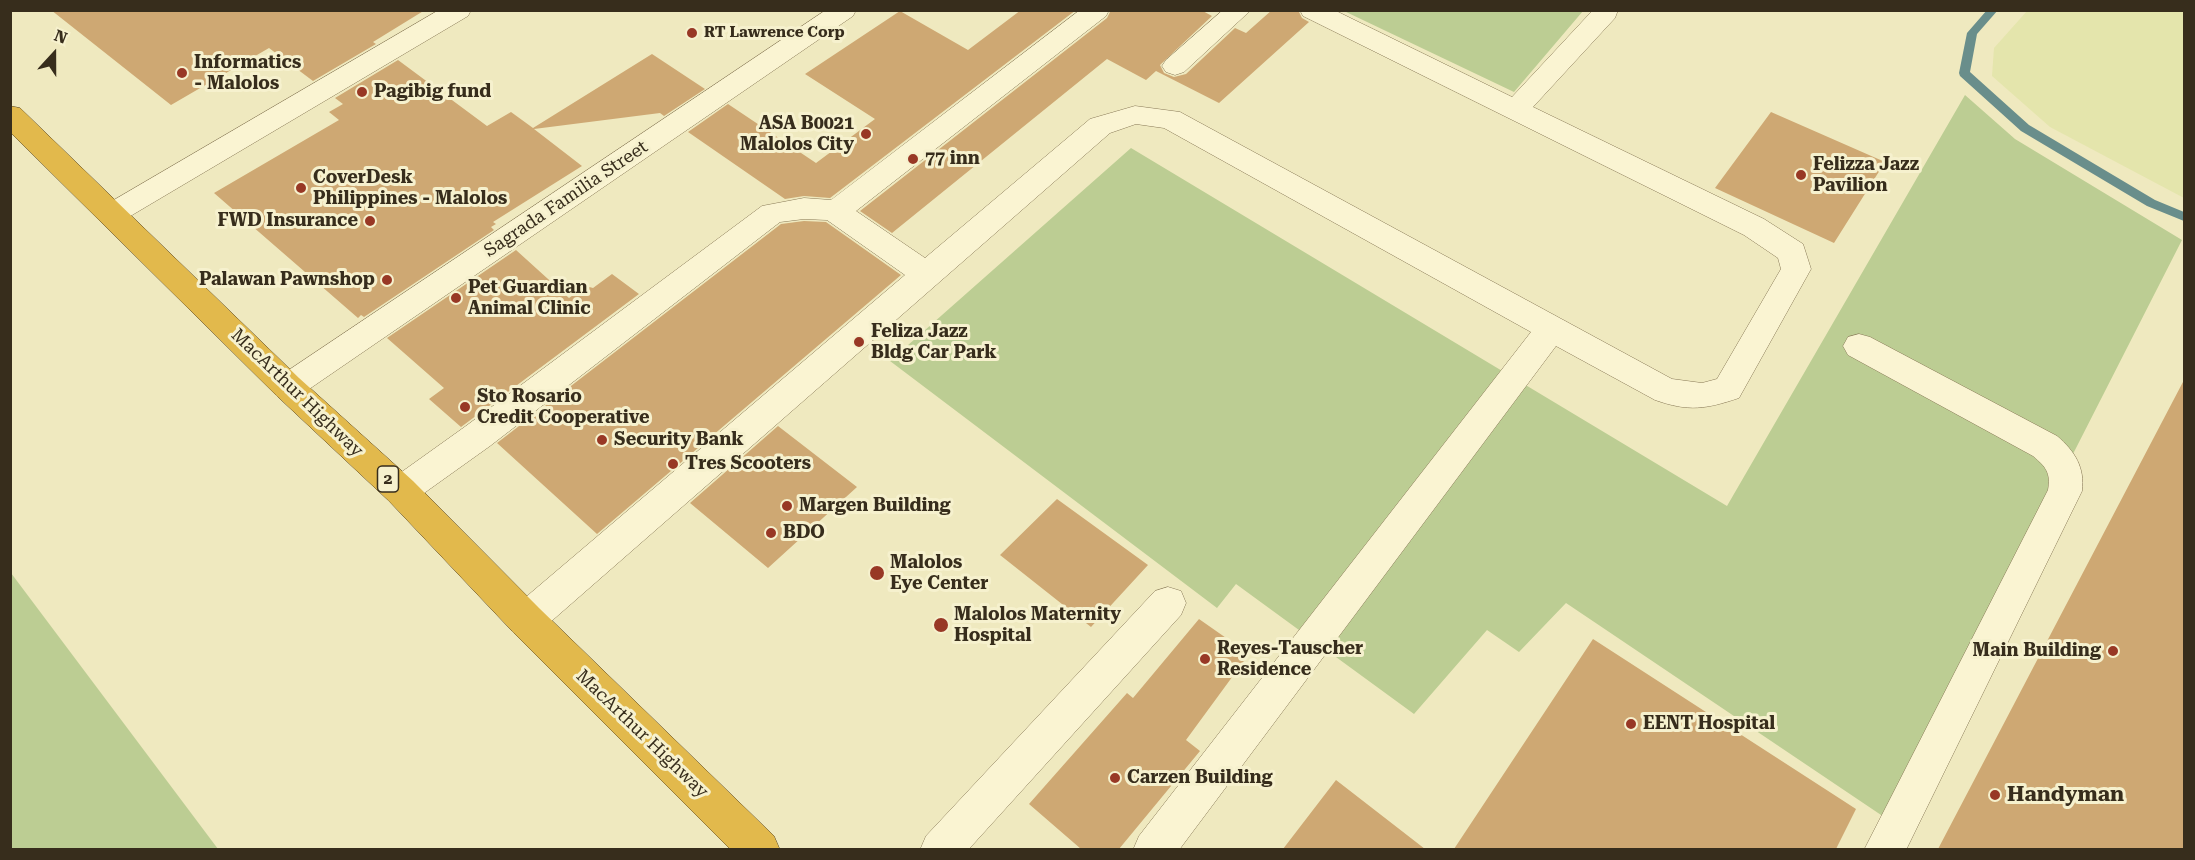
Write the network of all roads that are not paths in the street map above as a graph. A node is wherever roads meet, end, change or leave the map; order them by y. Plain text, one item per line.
1 (459, 10) edge
2 (844, 10) edge
3 (1097, 10) edge
4 (1239, 10) edge
5 (1606, 12) edge
6 (1325, 13) edge
7 (1175, 66) dead end
8 (1515, 110) junction
9 (10, 115) edge
10 (836, 212) junction
11 (112, 214) junction
12 (926, 274) junction
13 (1552, 328) junction
14 (1859, 346) dead end
15 (288, 387) junction
16 (401, 491) junction
17 (1168, 603) dead end
18 (526, 620) junction
19 (760, 849) edge
20 (940, 849) edge
21 (1153, 849) edge
22 (1884, 849) edge

1 - 11 street
2 - 15 street, Sagrada Familia Street
3 - 10 street
4 - 7 street
5 - 8 street
6 - 8 street
8 - 13 street
9 - 11 highway, MacArthur Highway / 2
10 - 12 street
10 - 16 street
11 - 15 highway, MacArthur Highway / 2
12 - 13 street
12 - 18 street
13 - 21 street
14 - 22 street
15 - 16 highway, MacArthur Highway / 2
16 - 18 highway, MacArthur Highway / 2
17 - 20 street
18 - 19 highway, MacArthur Highway / 2

